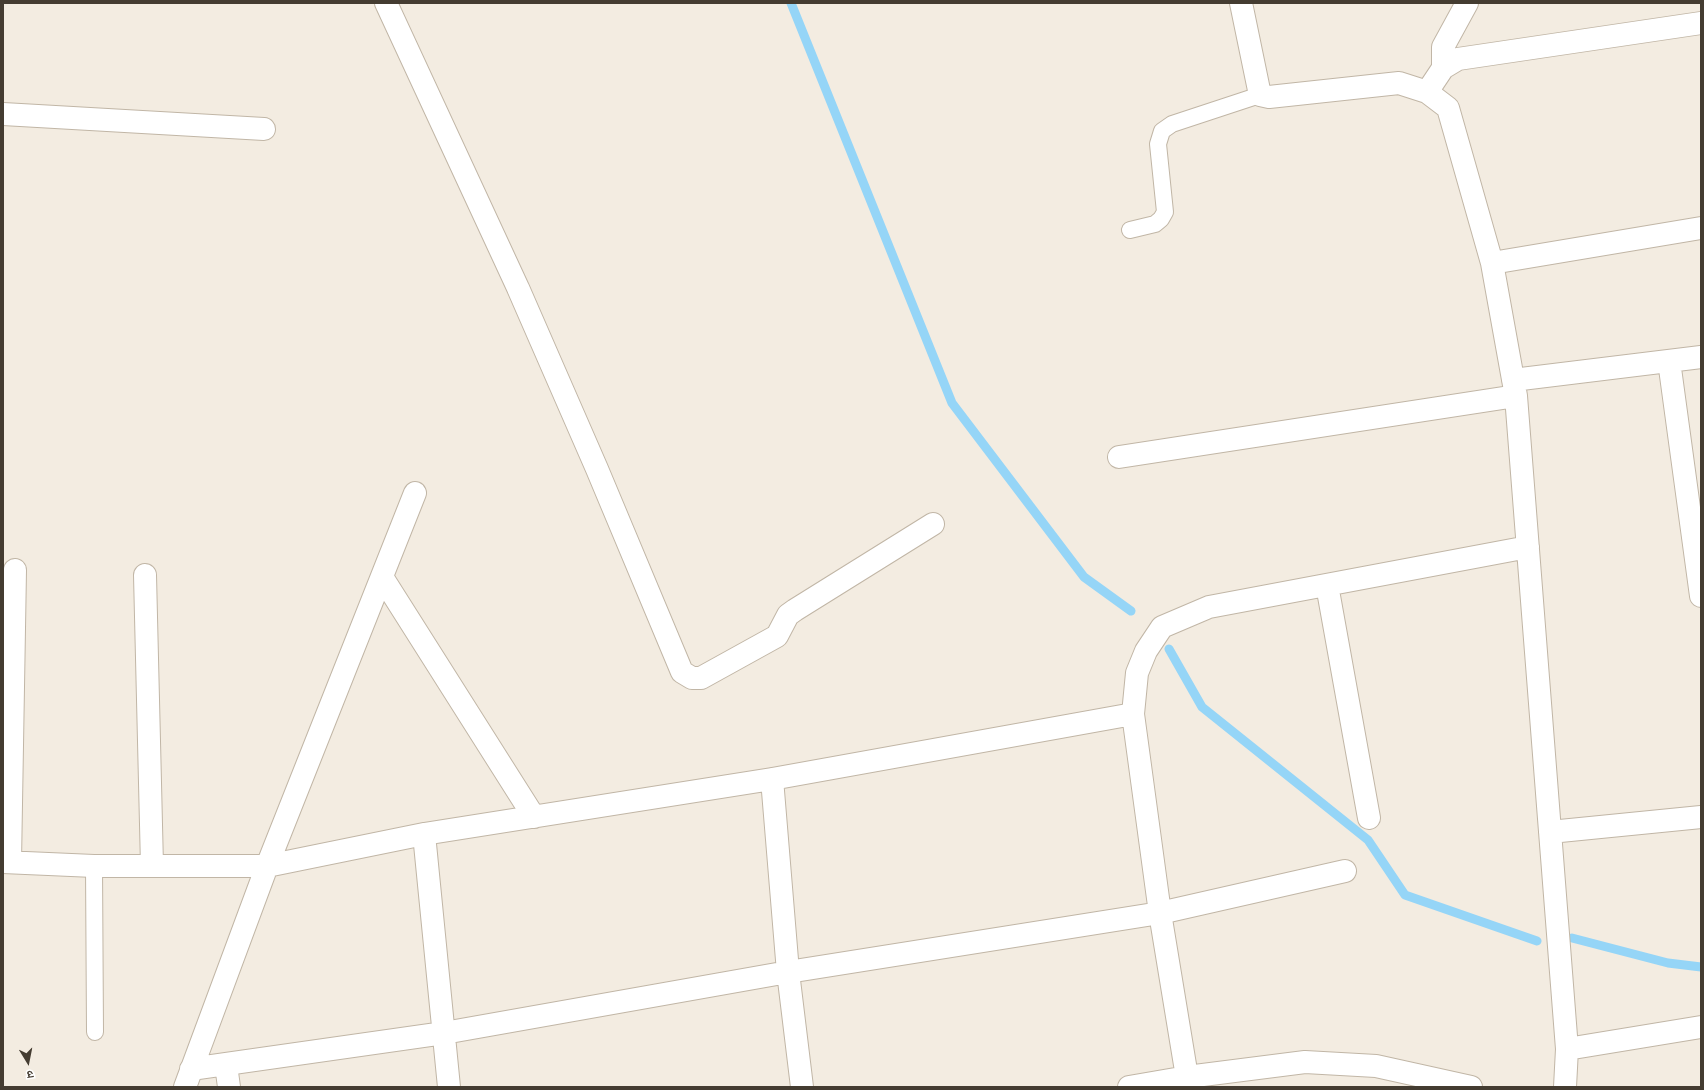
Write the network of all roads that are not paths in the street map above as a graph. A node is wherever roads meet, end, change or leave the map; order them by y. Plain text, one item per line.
1 (386, 3) edge
2 (1241, 3) edge
3 (1467, 3) edge
4 (1701, 23) edge
5 (1443, 68) junction
6 (1427, 92) junction
7 (1260, 95) junction
8 (3, 114) edge
9 (264, 129) dead end
10 (1701, 228) edge
11 (1130, 230) dead end
12 (1492, 263) junction
13 (1701, 357) edge
14 (1669, 361) junction
15 (1515, 388) junction
16 (1119, 457) dead end
17 (415, 493) dead end
18 (932, 524) dead end
19 (1697, 540) edge
20 (1528, 547) junction
21 (15, 570) dead end
22 (145, 575) dead end
23 (382, 578) junction
24 (1327, 585) junction
25 (1701, 596) edge
26 (1133, 714) junction
27 (772, 779) junction
28 (534, 817) junction
29 (1701, 817) edge
30 (1369, 818) dead end
31 (1550, 832) junction
32 (424, 834) junction
33 (6, 862) edge
34 (94, 866) junction
35 (152, 866) junction
36 (267, 866) junction
37 (1345, 871) dead end
38 (1160, 913) junction
39 (788, 972) junction
40 (1701, 1027) edge
41 (96, 1032) dead end
42 (444, 1033) junction
43 (1567, 1049) junction
44 (226, 1064) junction
45 (1187, 1077) junction
46 (188, 1078) edge
47 (1212, 1081) edge
48 (228, 1087) edge
49 (449, 1087) edge
50 (802, 1087) edge
51 (1129, 1087) edge
52 (1471, 1087) edge
53 (1565, 1087) edge

1 - 18 street
2 - 7 street
3 - 5 street
4 - 5 street
5 - 6 street
6 - 7 street
6 - 12 street
7 - 11 lane
8 - 9 street
10 - 12 street
12 - 15 street
13 - 14 street
14 - 15 street
14 - 19 street
15 - 16 street
15 - 20 street
17 - 23 street
19 - 25 street
20 - 24 street
20 - 31 street
21 - 33 street
22 - 35 street
23 - 28 street
23 - 36 street
24 - 26 street
24 - 30 street
26 - 27 street
26 - 38 street
27 - 28 street
27 - 39 street
28 - 32 street
29 - 31 street
31 - 43 street
32 - 36 street
32 - 42 street
33 - 34 street
34 - 35 street
34 - 41 lane
35 - 36 street
36 - 46 street
37 - 38 street
38 - 39 street
38 - 45 street
39 - 42 street
39 - 50 street
40 - 43 street
42 - 44 street
42 - 49 street
43 - 53 street
44 - 46 street
44 - 48 street
45 - 47 street
45 - 51 street
47 - 52 street

